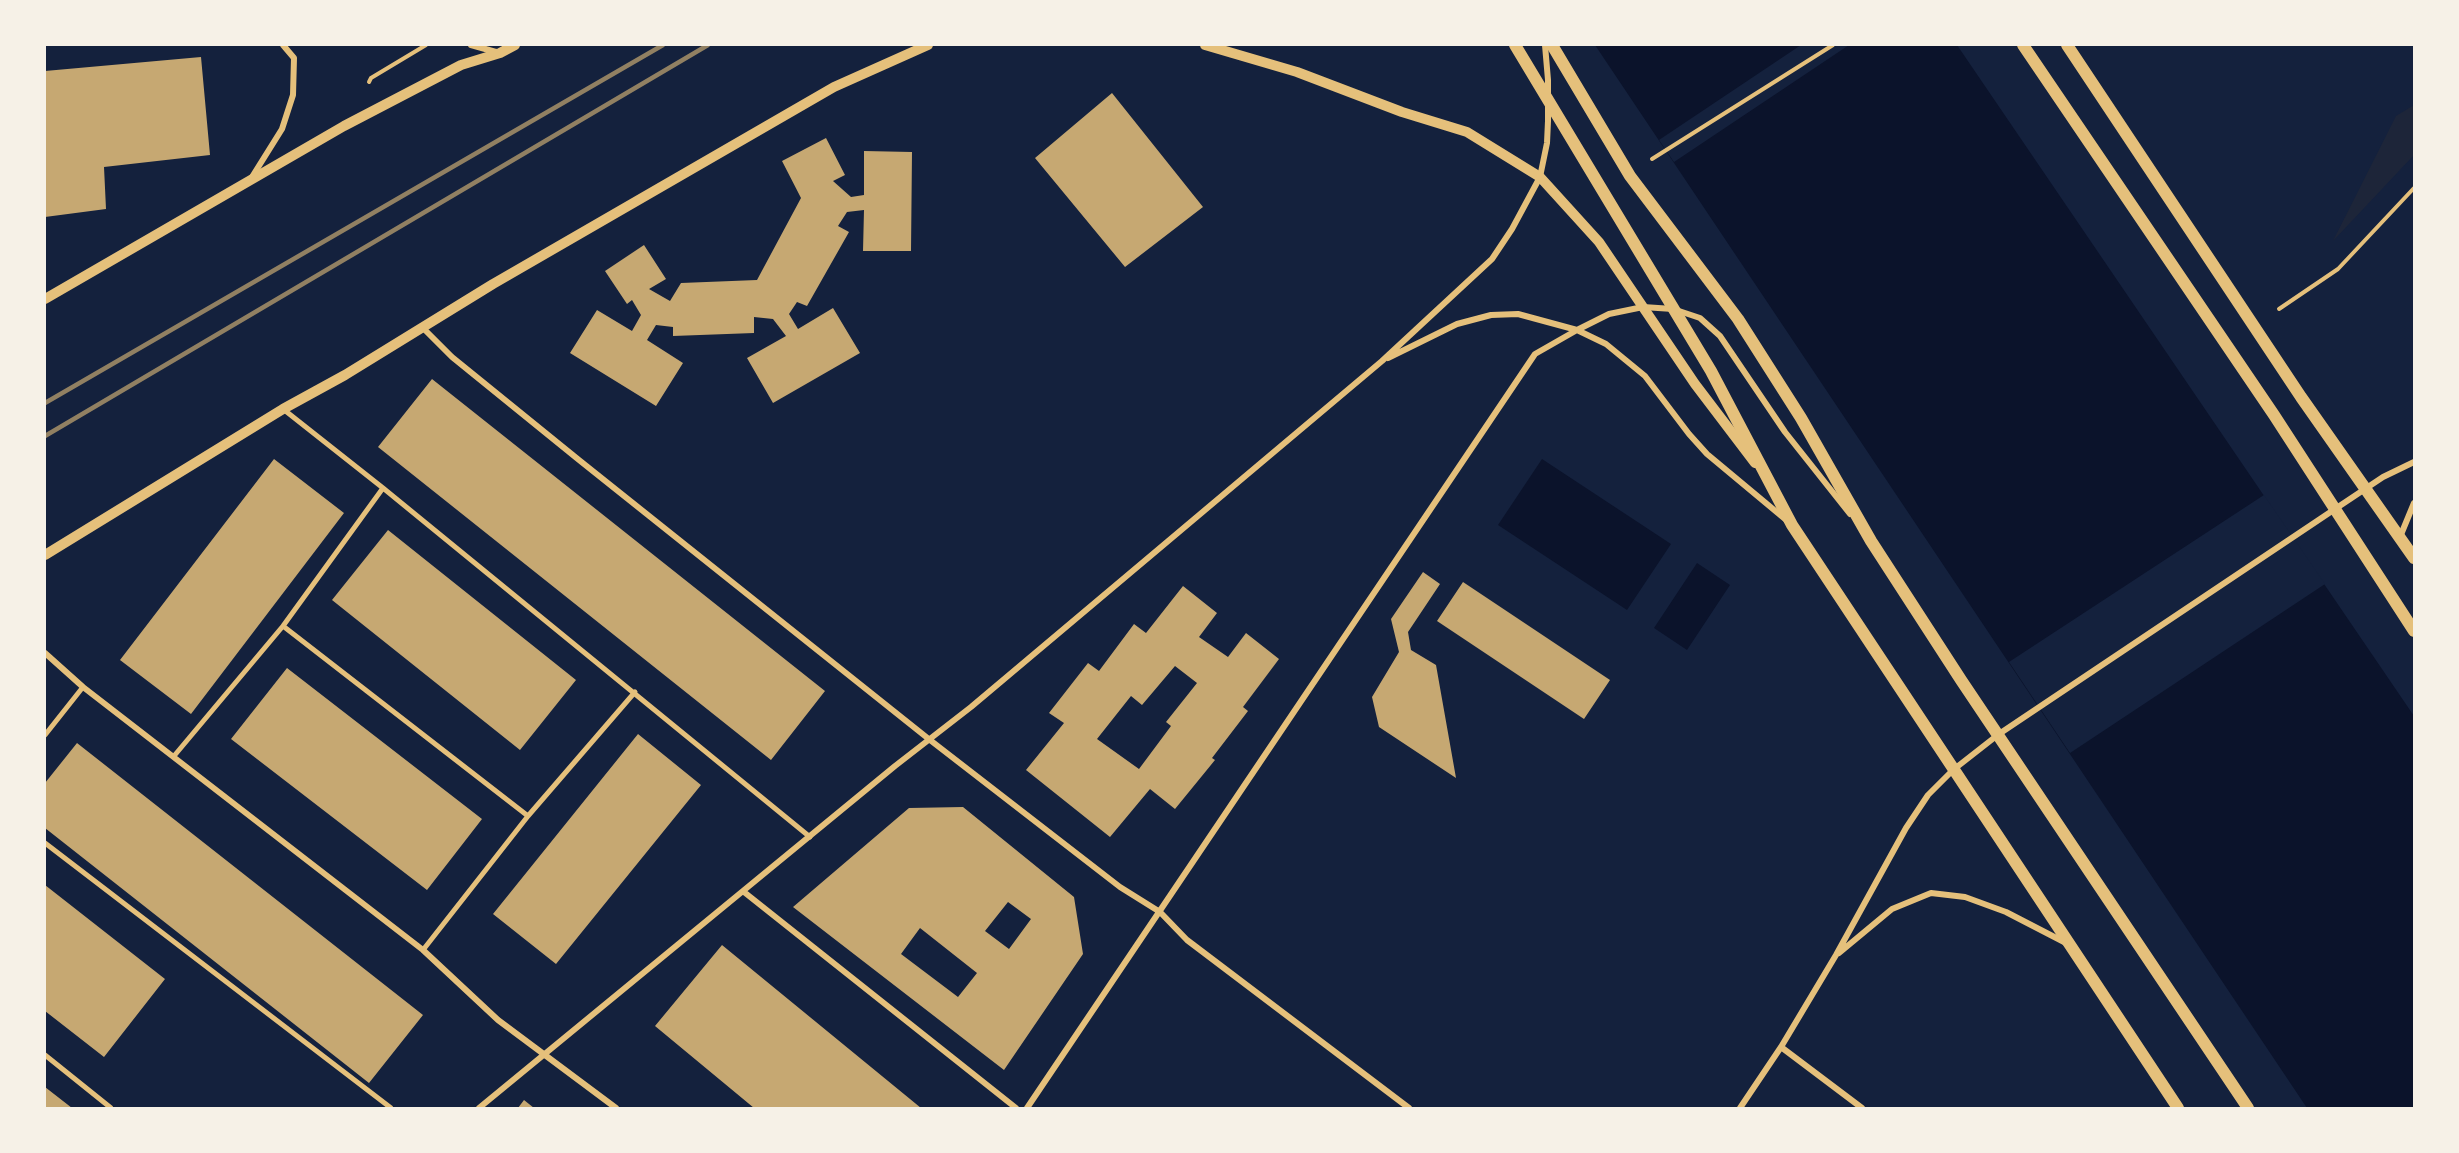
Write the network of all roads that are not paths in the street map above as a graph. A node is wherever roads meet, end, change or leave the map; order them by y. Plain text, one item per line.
1 (283, 45) edge
2 (471, 45) edge
3 (515, 45) edge
4 (928, 45) edge
5 (1205, 45) edge
6 (1515, 45) edge
7 (1545, 45) edge
8 (1552, 45) edge
9 (2023, 45) edge
10 (2067, 45) edge
11 (500, 53) junction
12 (1548, 98) junction
13 (1540, 177) junction
14 (249, 182) junction
15 (45, 299) edge
16 (1643, 307) junction
17 (1673, 309) junction
18 (423, 328) junction
19 (1577, 330) junction
20 (1382, 361) junction
21 (283, 409) junction
22 (2414, 462) edge
23 (1769, 482) junction
24 (383, 488) junction
25 (2364, 490) junction
26 (2414, 503) edge
27 (2335, 509) junction
28 (1792, 525) junction
29 (2400, 537) junction
30 (1871, 541) junction
31 (45, 555) edge
32 (2414, 558) edge
33 (283, 626) junction
34 (2414, 631) edge
35 (45, 653) edge
36 (83, 687) junction
37 (635, 692) junction
38 (1999, 734) junction
39 (45, 735) edge
40 (930, 740) junction
41 (174, 756) junction
42 (1953, 770) junction
43 (528, 816) junction
44 (810, 837) junction
45 (45, 843) edge
46 (744, 892) junction
47 (1160, 912) junction
48 (2071, 946) junction
49 (423, 950) junction
50 (1836, 955) junction
51 (1781, 1047) junction
52 (45, 1055) edge
53 (544, 1055) junction
54 (111, 1108) edge
55 (391, 1108) edge
56 (479, 1108) edge
57 (616, 1108) edge
58 (1016, 1108) edge
59 (1027, 1108) edge
60 (1409, 1108) edge
61 (1740, 1108) edge
62 (1862, 1108) edge
63 (2178, 1108) edge
64 (2248, 1108) edge

1 - 14 street
2 - 11 street
3 - 11 street
4 - 18 street
5 - 13 street
6 - 12 main road
7 - 12 street
8 - 30 main road
9 - 27 main road
10 - 25 main road
11 - 14 street
12 - 13 street
12 - 17 main road
13 - 16 street
13 - 20 street
14 - 15 street
16 - 17 street
16 - 19 street
16 - 23 street
17 - 23 main road
17 - 30 street
18 - 21 street
18 - 40 street
19 - 20 street
19 - 28 street
19 - 47 street
20 - 40 street
21 - 24 street
21 - 31 street
22 - 25 street
23 - 28 main road
24 - 33 street
24 - 37 street
25 - 27 street
25 - 29 main road
26 - 29 street
27 - 34 main road
27 - 38 street
28 - 42 main road
29 - 32 main road
30 - 38 main road
33 - 41 street
33 - 43 street
35 - 36 street
36 - 39 street
36 - 41 street
37 - 43 street
37 - 44 street
38 - 42 street
38 - 64 main road
40 - 44 street
40 - 47 street
41 - 49 street
42 - 48 main road
42 - 50 street
43 - 49 street
44 - 46 street
45 - 55 street
46 - 53 street
46 - 58 street
47 - 59 street
47 - 60 street
48 - 50 street
48 - 63 main road
49 - 53 street
50 - 51 street
51 - 61 street
51 - 62 street
52 - 54 street
53 - 56 street
53 - 57 street

